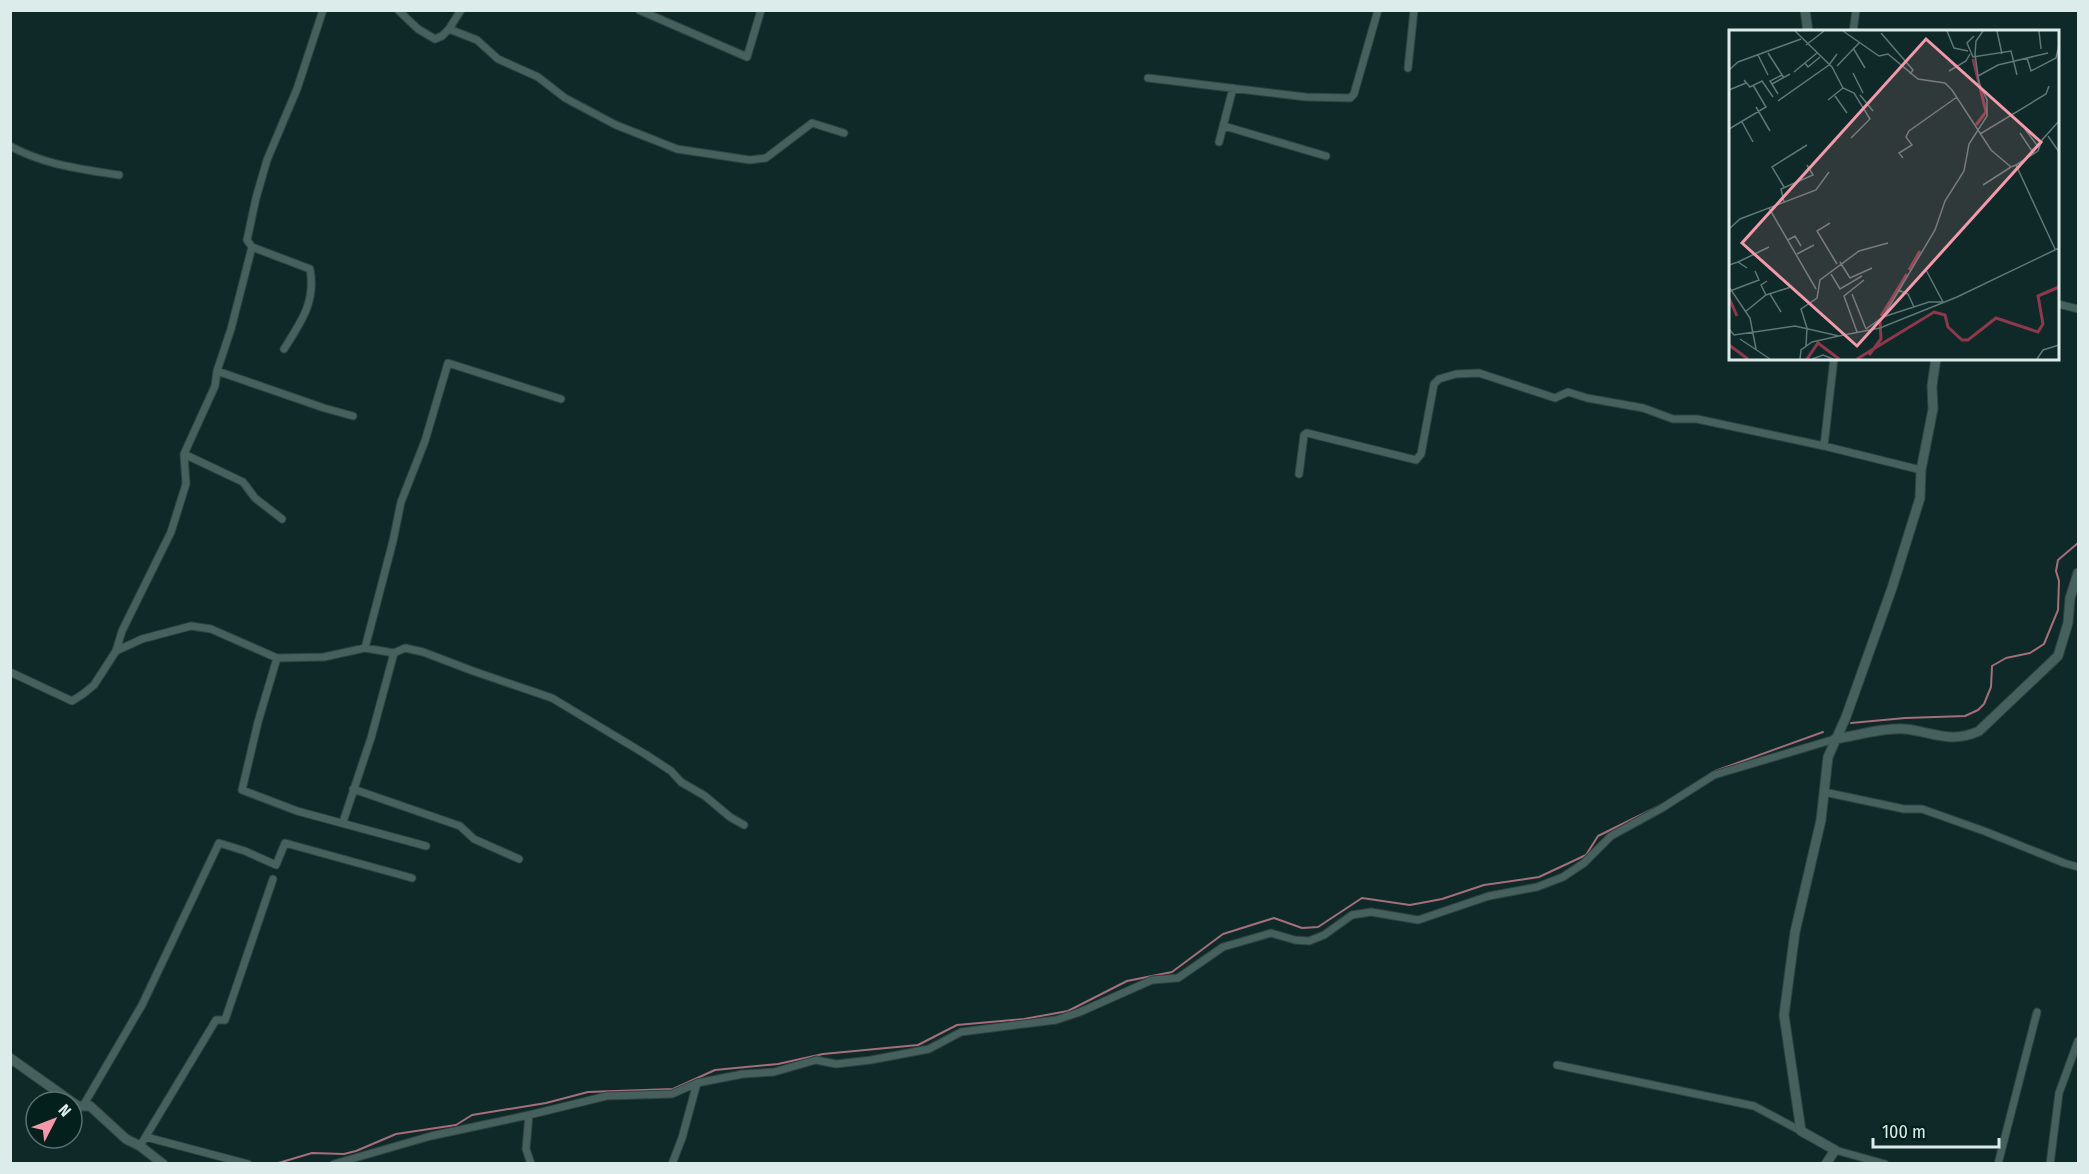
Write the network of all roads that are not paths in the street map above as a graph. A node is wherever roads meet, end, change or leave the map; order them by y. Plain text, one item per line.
1 (323, 10) edge
2 (398, 10) edge
3 (461, 10) edge
4 (639, 10) edge
5 (761, 10) edge
6 (1378, 10) edge
7 (1414, 10) edge
8 (1805, 10) edge
9 (1856, 10) edge
10 (449, 29) junction
11 (1808, 30) edge
12 (1853, 30) edge
13 (1408, 68) dead end
14 (1148, 78) dead end
15 (1233, 88) junction
16 (1224, 126) junction
17 (844, 133) dead end
18 (1219, 142) dead end
19 (10, 146) edge
20 (1326, 156) dead end
21 (119, 175) dead end
22 (252, 247) junction
23 (2059, 304) edge
24 (2079, 309) edge
25 (284, 349) dead end
26 (1834, 360) edge
27 (1936, 360) edge
28 (217, 371) junction
29 (561, 399) dead end
30 (353, 416) dead end
31 (1824, 446) junction
32 (184, 454) junction
33 (1921, 471) junction
34 (1299, 474) dead end
35 (282, 519) dead end
36 (2079, 573) edge
37 (365, 648) junction
38 (116, 651) junction
39 (394, 653) junction
40 (277, 658) junction
41 (10, 672) edge
42 (1835, 739) junction
43 (353, 789) junction
44 (1824, 792) junction
45 (343, 822) junction
46 (744, 825) dead end
47 (426, 846) dead end
48 (519, 859) dead end
49 (2079, 867) edge
50 (412, 878) dead end
51 (273, 879) dead end
52 (2037, 1012) dead end
53 (2079, 1041) edge
54 (10, 1058) edge
55 (1557, 1065) dead end
56 (697, 1083) junction
57 (55, 1090) edge
58 (84, 1104) edge
59 (84, 1106) edge
60 (529, 1115) junction
61 (1801, 1131) junction
62 (146, 1137) junction
63 (140, 1146) junction
64 (1835, 1150) junction
65 (163, 1164) edge
66 (248, 1164) edge
67 (334, 1164) edge
68 (531, 1164) edge
69 (672, 1164) edge
70 (1826, 1164) edge
71 (1885, 1164) edge
72 (1998, 1164) edge
73 (2050, 1164) edge

1 - 22 street
2 - 10 street
3 - 10 street
4 - 5 street
6 - 15 street
7 - 13 street
8 - 11 street
9 - 12 street
10 - 17 street
14 - 15 street
15 - 16 street
16 - 18 street
16 - 20 street
19 - 21 street
22 - 25 street
22 - 28 street
23 - 24 street
26 - 31 street
27 - 33 street
28 - 30 street
28 - 32 street
29 - 37 street
31 - 33 street
31 - 34 street
32 - 35 street
32 - 38 street
33 - 42 street
36 - 42 street
37 - 39 street
37 - 40 street
38 - 40 street
38 - 41 street
39 - 43 street
39 - 46 street
40 - 45 street
42 - 44 street
42 - 56 street
43 - 45 street
43 - 48 street
44 - 49 street
44 - 61 street
45 - 47 street
50 - 58 street
51 - 62 street
52 - 72 street
53 - 73 street
54 - 57 street
55 - 61 street
56 - 60 street
56 - 69 street
59 - 63 street
60 - 67 street
60 - 68 street
61 - 64 street
62 - 63 street
62 - 66 street
63 - 65 street
64 - 70 street
64 - 71 street

